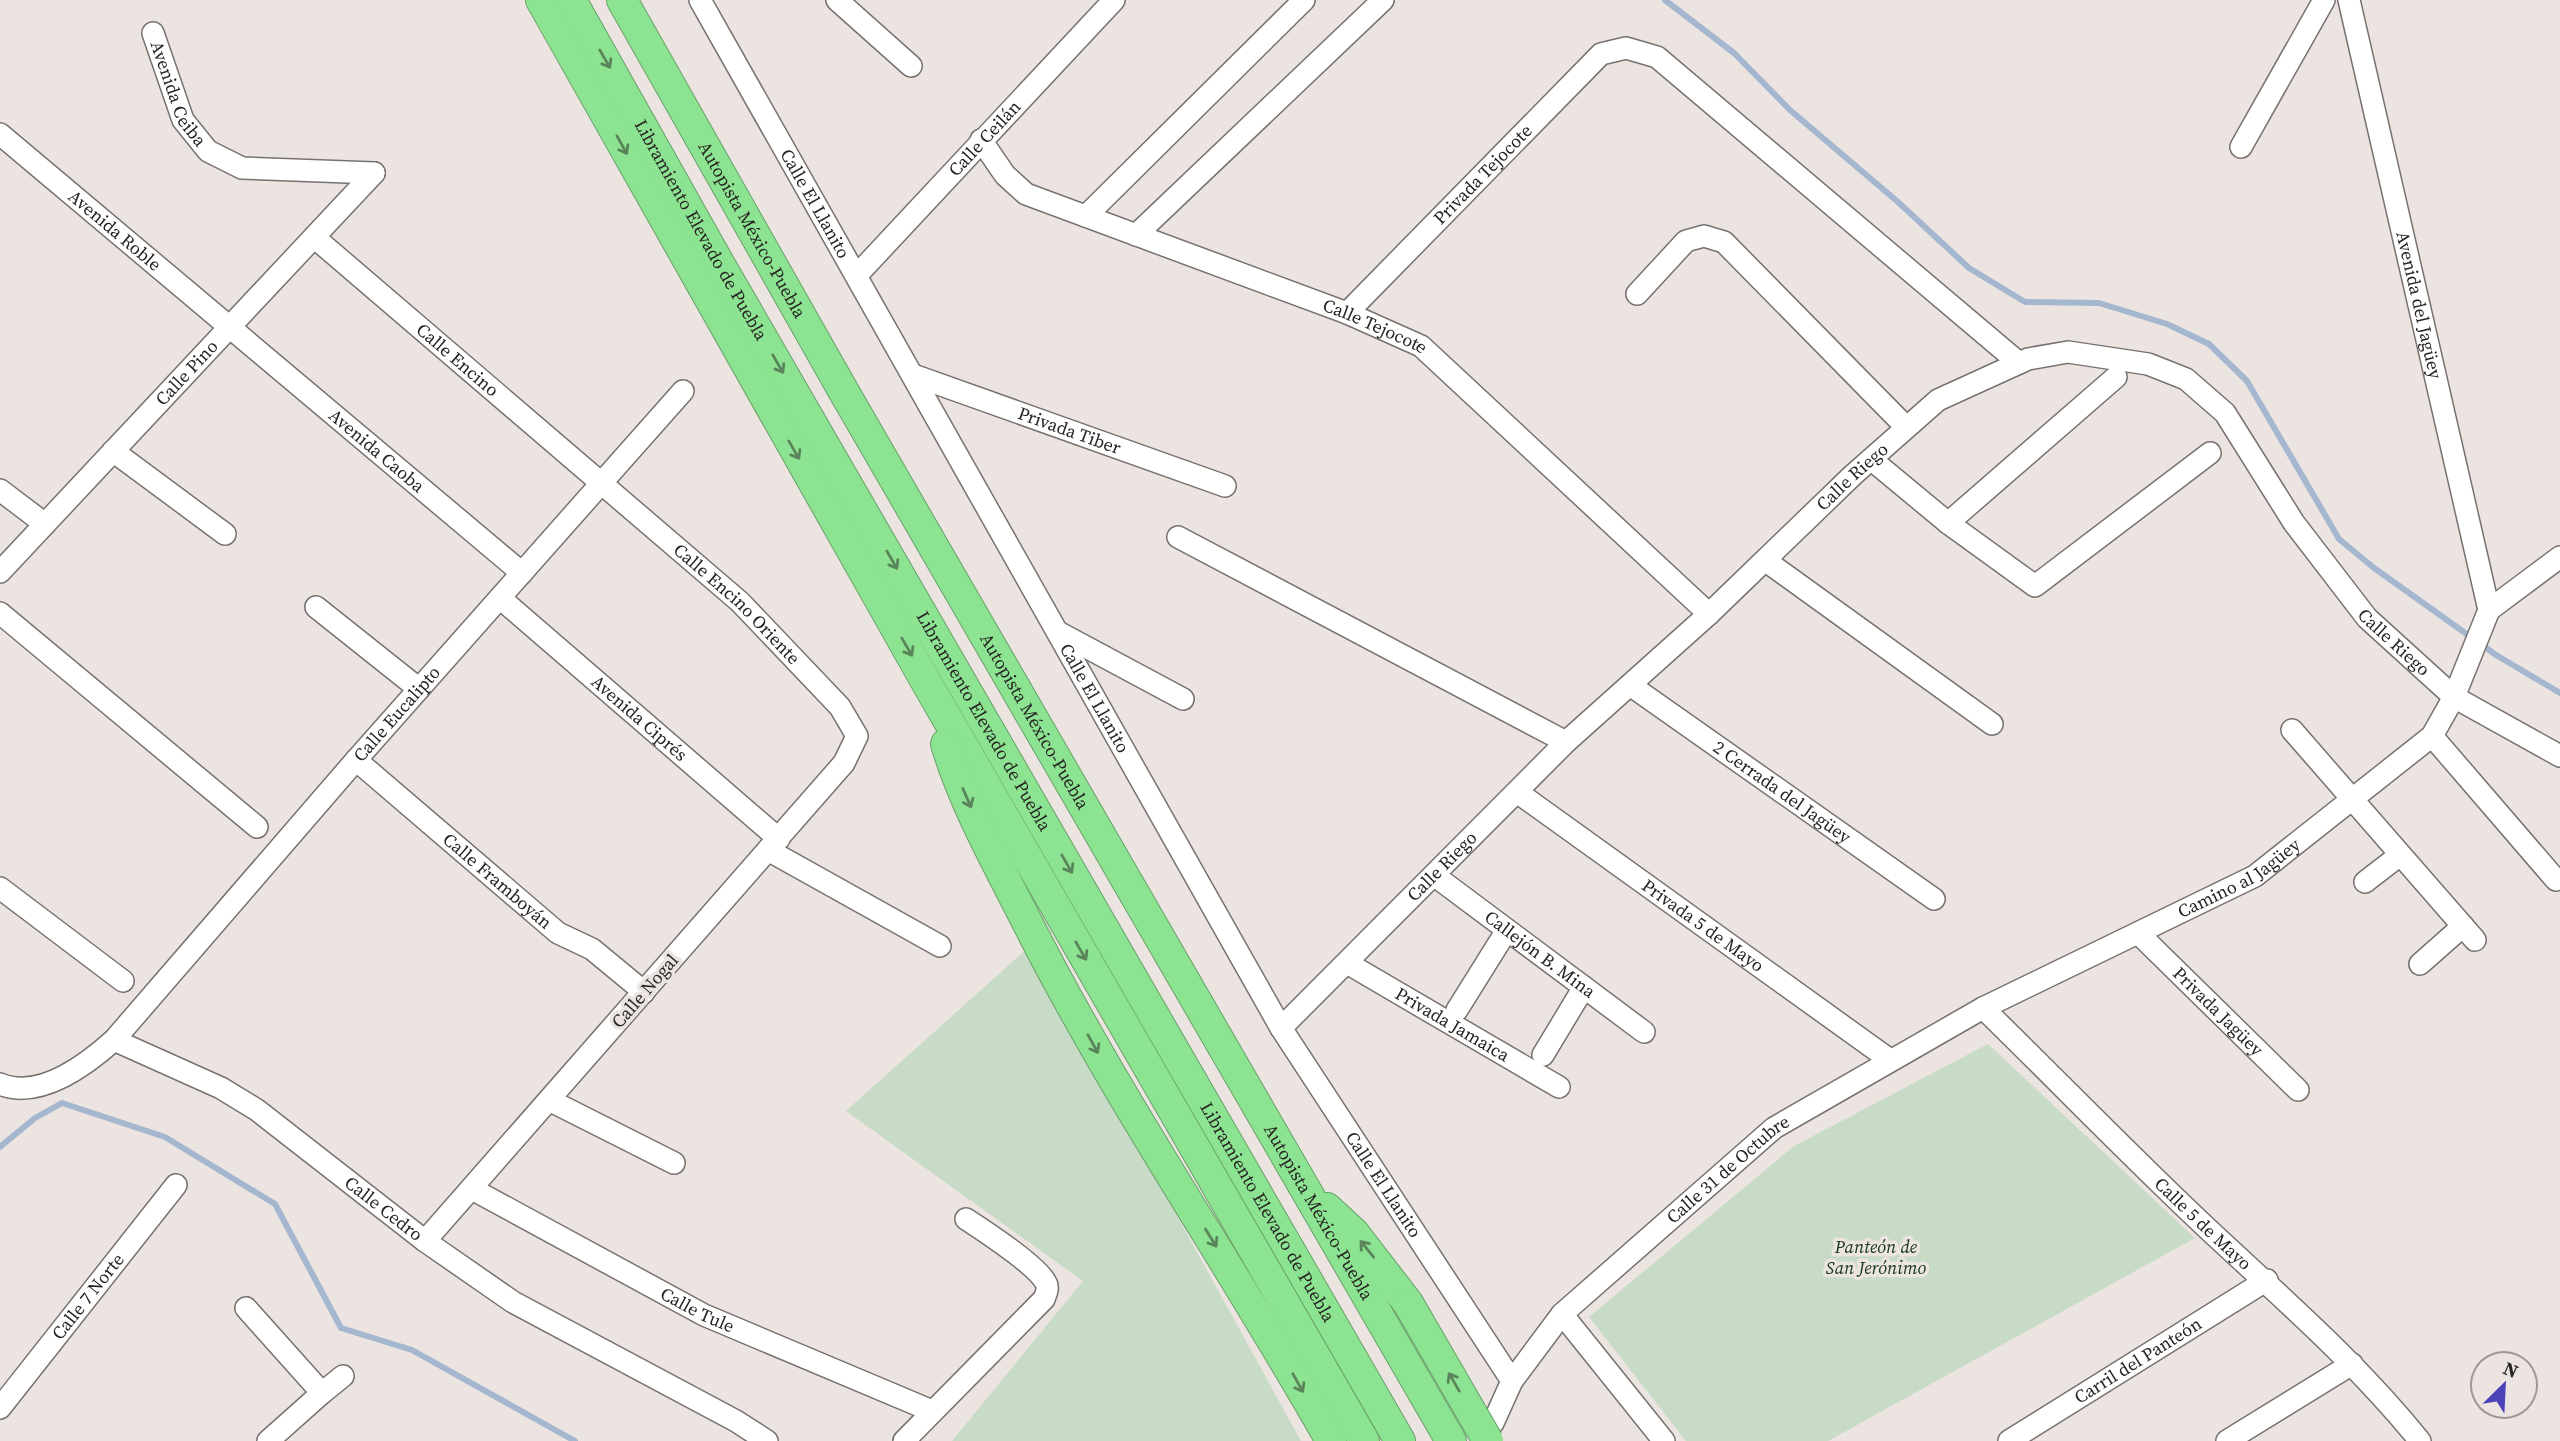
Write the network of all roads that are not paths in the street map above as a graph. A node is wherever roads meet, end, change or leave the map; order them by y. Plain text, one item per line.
1 (541, 0) edge
2 (571, 0) edge
3 (603, 0) edge
4 (622, 0) edge
5 (837, 0) edge
6 (1114, 0) edge
7 (1304, 0) edge
8 (1383, 0) edge
9 (2323, 0) edge
10 (2349, 0) edge
11 (709, 4) edge
12 (153, 33) dead end
13 (911, 66) dead end
14 (0, 134) edge
15 (981, 139) junction
16 (2241, 147) dead end
17 (374, 173) joint
18 (1086, 216) junction
19 (1136, 235) junction
20 (314, 237) junction
21 (857, 275) junction
22 (1637, 294) dead end
23 (1348, 313) junction
24 (230, 329) junction
25 (2019, 363) junction
26 (913, 375) junction
27 (2116, 377) dead end
28 (683, 391) dead end
29 (1906, 428) junction
30 (113, 451) junction
31 (2210, 453) dead end
32 (1872, 460) junction
33 (602, 483) junction
34 (1225, 486) dead end
35 (0, 490) edge
36 (1948, 523) junction
37 (45, 524) junction
38 (225, 534) dead end
39 (1178, 537) dead end
40 (2560, 557) edge
41 (1766, 561) junction
42 (0, 572) edge
43 (523, 573) junction
44 (500, 598) junction
45 (316, 607) dead end
46 (0, 613) edge
47 (1709, 614) junction
48 (2487, 617) junction
49 (1058, 632) junction
50 (1630, 685) junction
51 (929, 687) junction
52 (419, 689) junction
53 (2454, 697) junction
54 (1183, 699) dead end
55 (1992, 724) dead end
56 (2292, 730) dead end
57 (857, 736) joint
58 (2432, 736) junction
59 (1566, 742) junction
60 (2560, 756) edge
61 (356, 760) junction
62 (1517, 792) junction
63 (2351, 800) junction
64 (257, 827) dead end
65 (773, 845) junction
66 (2400, 855) junction
67 (1435, 876) junction
68 (2556, 880) dead end
69 (2365, 882) dead end
70 (0, 888) edge
71 (1934, 899) dead end
72 (1507, 930) junction
73 (2138, 933) junction
74 (940, 946) dead end
75 (1347, 963) junction
76 (2420, 964) dead end
77 (123, 981) dead end
78 (1584, 987) junction
79 (644, 992) junction
80 (1983, 1008) junction
81 (1457, 1010) dead end
82 (1281, 1028) junction
83 (1644, 1032) dead end
84 (114, 1040) junction
85 (1544, 1055) dead end
86 (1890, 1060) junction
87 (0, 1084) edge
88 (1559, 1087) dead end
89 (2298, 1090) dead end
90 (549, 1100) junction
91 (674, 1163) dead end
92 (176, 1185) dead end
93 (472, 1189) junction
94 (1309, 1194) junction
95 (966, 1219) dead end
96 (425, 1241) junction
97 (2267, 1280) junction
98 (246, 1308) dead end
99 (1562, 1314) junction
100 (2352, 1364) junction
101 (343, 1376) dead end
102 (1512, 1381) junction
103 (322, 1393) junction
104 (0, 1408) edge
105 (932, 1411) junction
106 (1491, 1432) edge
107 (268, 1441) edge
108 (767, 1441) edge
109 (904, 1441) edge
110 (1331, 1441) edge
111 (1364, 1441) edge
112 (1400, 1441) edge
113 (1431, 1441) edge
114 (1451, 1441) edge
115 (1664, 1441) edge
116 (2009, 1441) edge
117 (2227, 1441) edge
118 (2420, 1441) edge

1 -> 51 highway
2 -> 112 highway, Libramiento Elevado de Puebla
3 - 113 highway, Libramiento Elevado de Puebla
4 - 94 highway, Autopista México-Puebla
5 - 13 street
6 - 15 street, Calle Ceilán
7 - 18 street
8 - 19 street
9 - 16 street
10 - 48 street, Avenida del Jagüey
11 - 21 street, Calle El Llanito
12 - 17 street, Avenida Ceiba
14 - 24 street, Avenida Roble
15 - 18 street, Calle Tejocote
15 - 21 street, Calle Ceilán
17 - 20 street, Calle Pino
18 - 19 street, Calle Tejocote
19 - 23 street, Calle Tejocote
20 - 24 street, Calle Pino
20 - 33 street, Calle Encino
21 - 26 street, Calle El Llanito
22 - 29 street
23 - 25 street, Privada Tejocote
23 - 47 street, Calle Tejocote
24 - 30 street, Calle Pino
24 - 43 street, Avenida Caoba
25 - 29 street, Calle Riego
25 - 53 street, Calle Riego
26 - 34 street, Privada Tiber
26 - 49 street, Calle El Llanito
27 - 36 street
28 - 33 street, Calle Eucalipto
29 - 32 street, Calle Riego
30 - 37 street, Calle Pino
30 - 38 street
31 - 36 street
32 - 36 street
32 - 41 street, Calle Riego
33 - 43 street, Calle Eucalipto
33 - 57 street, Calle Encino Oriente
35 - 37 street
37 - 42 street, Calle Pino
39 - 59 street
40 - 48 street
41 - 47 street, Calle Riego
41 - 55 street
43 - 44 street, Calle Eucalipto
44 - 52 street, Calle Eucalipto
44 - 65 street, Avenida Ciprés
45 - 52 street
46 - 64 street
47 - 50 street, Calle Riego
48 - 53 street
49 - 54 street
49 - 82 street, Calle El Llanito
50 - 59 street, Calle Riego
50 - 71 street, 2 Cerrada del Jagüey
51 -> 110 highway
51 -> 111 highway
52 - 61 street, Calle Eucalipto
53 - 58 street, Camino al Jagüey
53 - 60 street, Calle Riego
56 - 63 street
57 - 65 street, Calle Nogal
58 - 63 street, Camino al Jagüey
58 - 68 street
59 - 62 street, Calle Riego
61 - 79 street, Calle Framboyán
61 - 84 street, Calle Eucalipto
62 - 67 street, Calle Riego
62 - 86 street, Privada 5 de Mayo
63 - 66 street
63 - 73 street, Camino al Jagüey
65 - 74 street, Avenida Ciprés
65 - 79 street, Calle Nogal
66 - 69 street
66 - 76 street
67 - 72 street, Callejón B. Mina
67 - 75 street, Calle Riego
70 - 77 street
72 - 78 street, Callejón B. Mina
72 - 81 street
73 - 80 street, Camino al Jagüey
73 - 89 street, Privada Jagüey
75 - 82 street, Calle Riego
75 - 88 street, Privada Jamaica
78 - 83 street, Callejón B. Mina
78 - 85 street
79 - 90 street, Calle Nogal
80 - 86 street, Calle 31 de Octubre
80 - 97 street, Calle 5 de Mayo
82 - 102 street, Calle El Llanito
84 - 87 street
84 - 96 street, Calle Cedro
86 - 99 street, Calle 31 de Octubre
90 - 91 street
90 - 93 street, Calle Nogal
92 - 104 street, Calle 7 Norte
93 - 96 street, Calle Nogal
93 - 105 street, Calle Tule
106 -> 94 highway, bridge
94 - 114 highway, Autopista México-Puebla
95 - 105 street
96 - 108 street, Calle Cedro
97 - 100 street, Calle 5 de Mayo
97 - 116 street, Carril del Panteón
98 - 103 street
99 - 102 street, Calle 31 de Octubre
99 - 115 street
100 - 117 street
100 - 118 street, Calle 5 de Mayo
101 - 103 street
102 - 106 street, Calle 31 de Octubre
103 - 107 street
105 - 109 street

